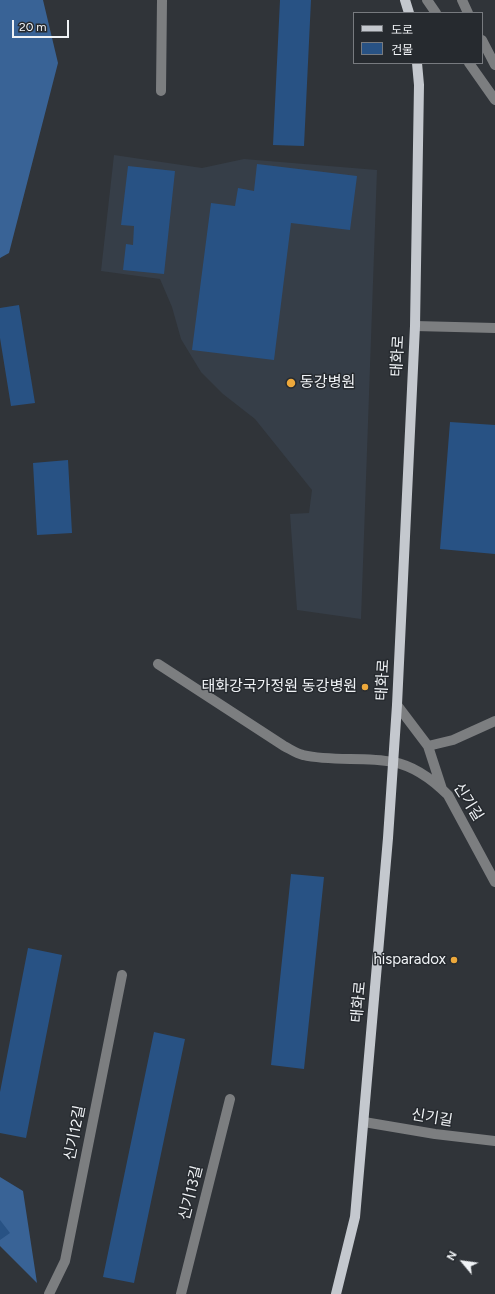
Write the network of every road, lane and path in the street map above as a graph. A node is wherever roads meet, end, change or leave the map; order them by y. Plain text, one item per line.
1 (162, 0) edge
2 (405, 0) edge
3 (427, 0) edge
4 (462, 0) edge
5 (409, 12) edge
6 (435, 12) edge
7 (468, 12) edge
8 (483, 42) edge
9 (417, 64) edge
10 (470, 64) edge
11 (495, 65) edge
12 (161, 91) dead end
13 (495, 100) edge
14 (415, 326) junction
15 (495, 328) edge
16 (158, 664) dead end
17 (397, 705) junction
18 (495, 721) edge
19 (428, 746) junction
20 (392, 762) junction
21 (442, 789) junction
22 (495, 882) edge
23 (122, 975) dead end
24 (230, 1099) dead end
25 (364, 1122) junction
26 (495, 1141) edge
27 (49, 1294) edge
28 (181, 1294) edge
29 (336, 1294) edge

1 - 12 street
2 - 5 main road
3 - 6 street
4 - 7 street
8 - 11 street
9 - 14 main road, 태화로
10 - 13 street
14 - 15 street
14 - 17 main road, 태화로
16 - 20 street, 신기길
17 - 19 street
17 - 20 main road, 태화로
18 - 19 street
19 - 21 street
20 - 21 street, 신기길
20 - 25 main road, 태화로
21 - 22 street, 신기길
23 - 27 street, 신기12길
24 - 28 street, 신기13길
25 - 26 street, 신기길
25 - 29 main road, 태화로

